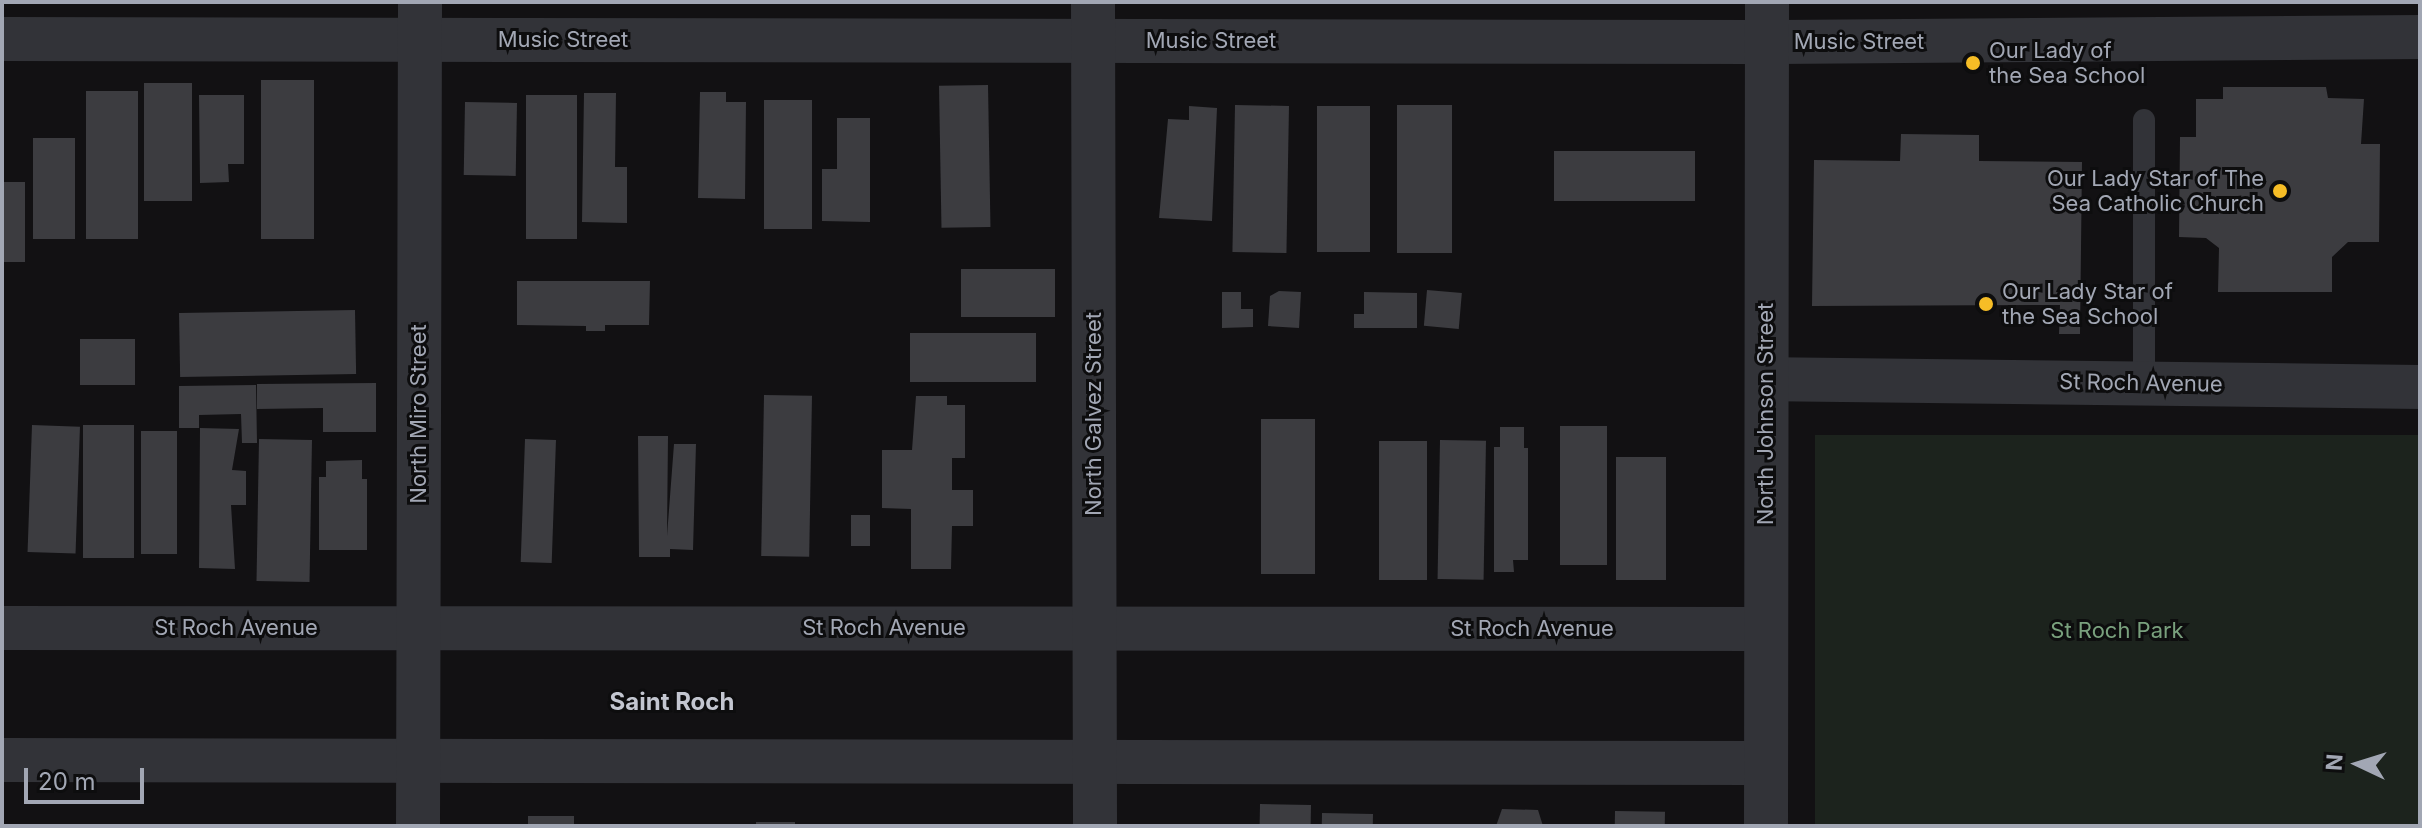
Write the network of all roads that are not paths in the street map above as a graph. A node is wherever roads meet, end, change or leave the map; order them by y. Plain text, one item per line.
1 (420, 21) edge
2 (1093, 22) edge
3 (1767, 22) edge
4 (2420, 37) edge
5 (2, 39) edge
6 (2144, 120) dead end
7 (1767, 379) junction
8 (2144, 383) junction
9 (2420, 387) edge
10 (2, 628) edge
11 (419, 628) junction
12 (1094, 629) junction
13 (1766, 629) junction
14 (2, 760) edge
15 (419, 761) junction
16 (1096, 762) junction
17 (1766, 763) junction
18 (418, 826) edge
19 (1095, 826) edge
20 (1766, 826) edge

1 - 2 street, Music Street
1 - 5 street, Music Street
1 - 11 street, North Miro Street
2 - 3 street, Music Street
2 - 12 street, North Galvez Street
3 - 4 street, Music Street
3 - 7 street, North Johnson Street
6 - 8 lane
7 - 8 street, St Roch Avenue
7 - 13 street, North Johnson Street
8 - 9 street, St Roch Avenue
10 - 11 street, St Roch Avenue
11 - 12 street, St Roch Avenue
11 - 15 street, North Miro Street
12 - 13 street, St Roch Avenue
12 - 16 street, North Galvez Street
13 - 17 street, North Johnson Street
14 - 15 street
15 - 16 street
15 - 18 street, North Miro Street
16 - 17 street
16 - 19 street, North Galvez Street
17 - 20 street, North Johnson Street

